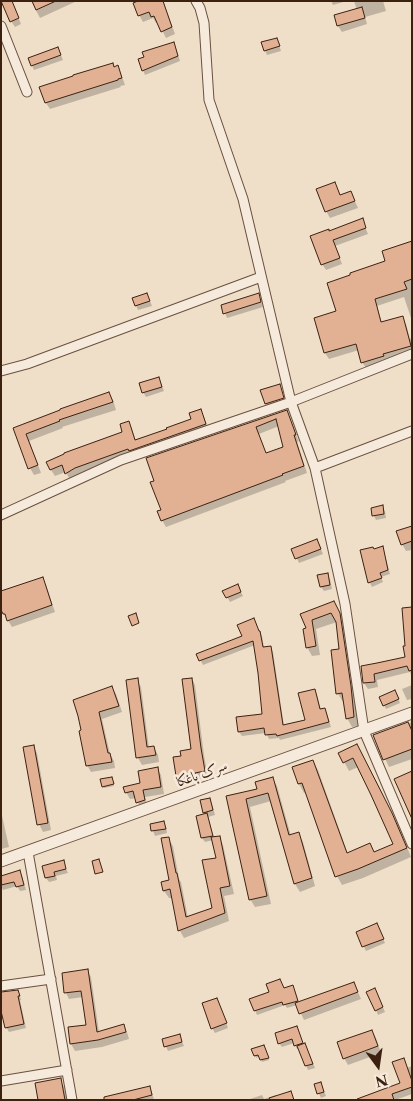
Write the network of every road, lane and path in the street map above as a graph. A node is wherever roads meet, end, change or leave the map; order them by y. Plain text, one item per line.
1 (196, 1) edge
2 (1, 26) edge
3 (27, 92) dead end
4 (261, 277) junction
5 (412, 354) edge
6 (1, 371) edge
7 (291, 402) junction
8 (412, 431) edge
9 (315, 468) junction
10 (1, 515) edge
11 (412, 713) edge
12 (364, 731) junction
13 (412, 844) edge
14 (28, 852) junction
15 (1, 861) edge
16 (50, 979) junction
17 (1, 986) edge
18 (66, 1070) junction
19 (1, 1081) edge
20 (72, 1100) edge

1 - 4 street
2 - 3 street
4 - 6 street
4 - 7 street
5 - 7 street
7 - 9 street
7 - 10 street
8 - 9 street
9 - 12 street
11 - 12 street, سرک باغکا
12 - 13 street
12 - 14 street, سرک باغکا
14 - 15 street, سرک باغکا
14 - 16 street
16 - 17 street
16 - 18 street
18 - 19 street
18 - 20 street

